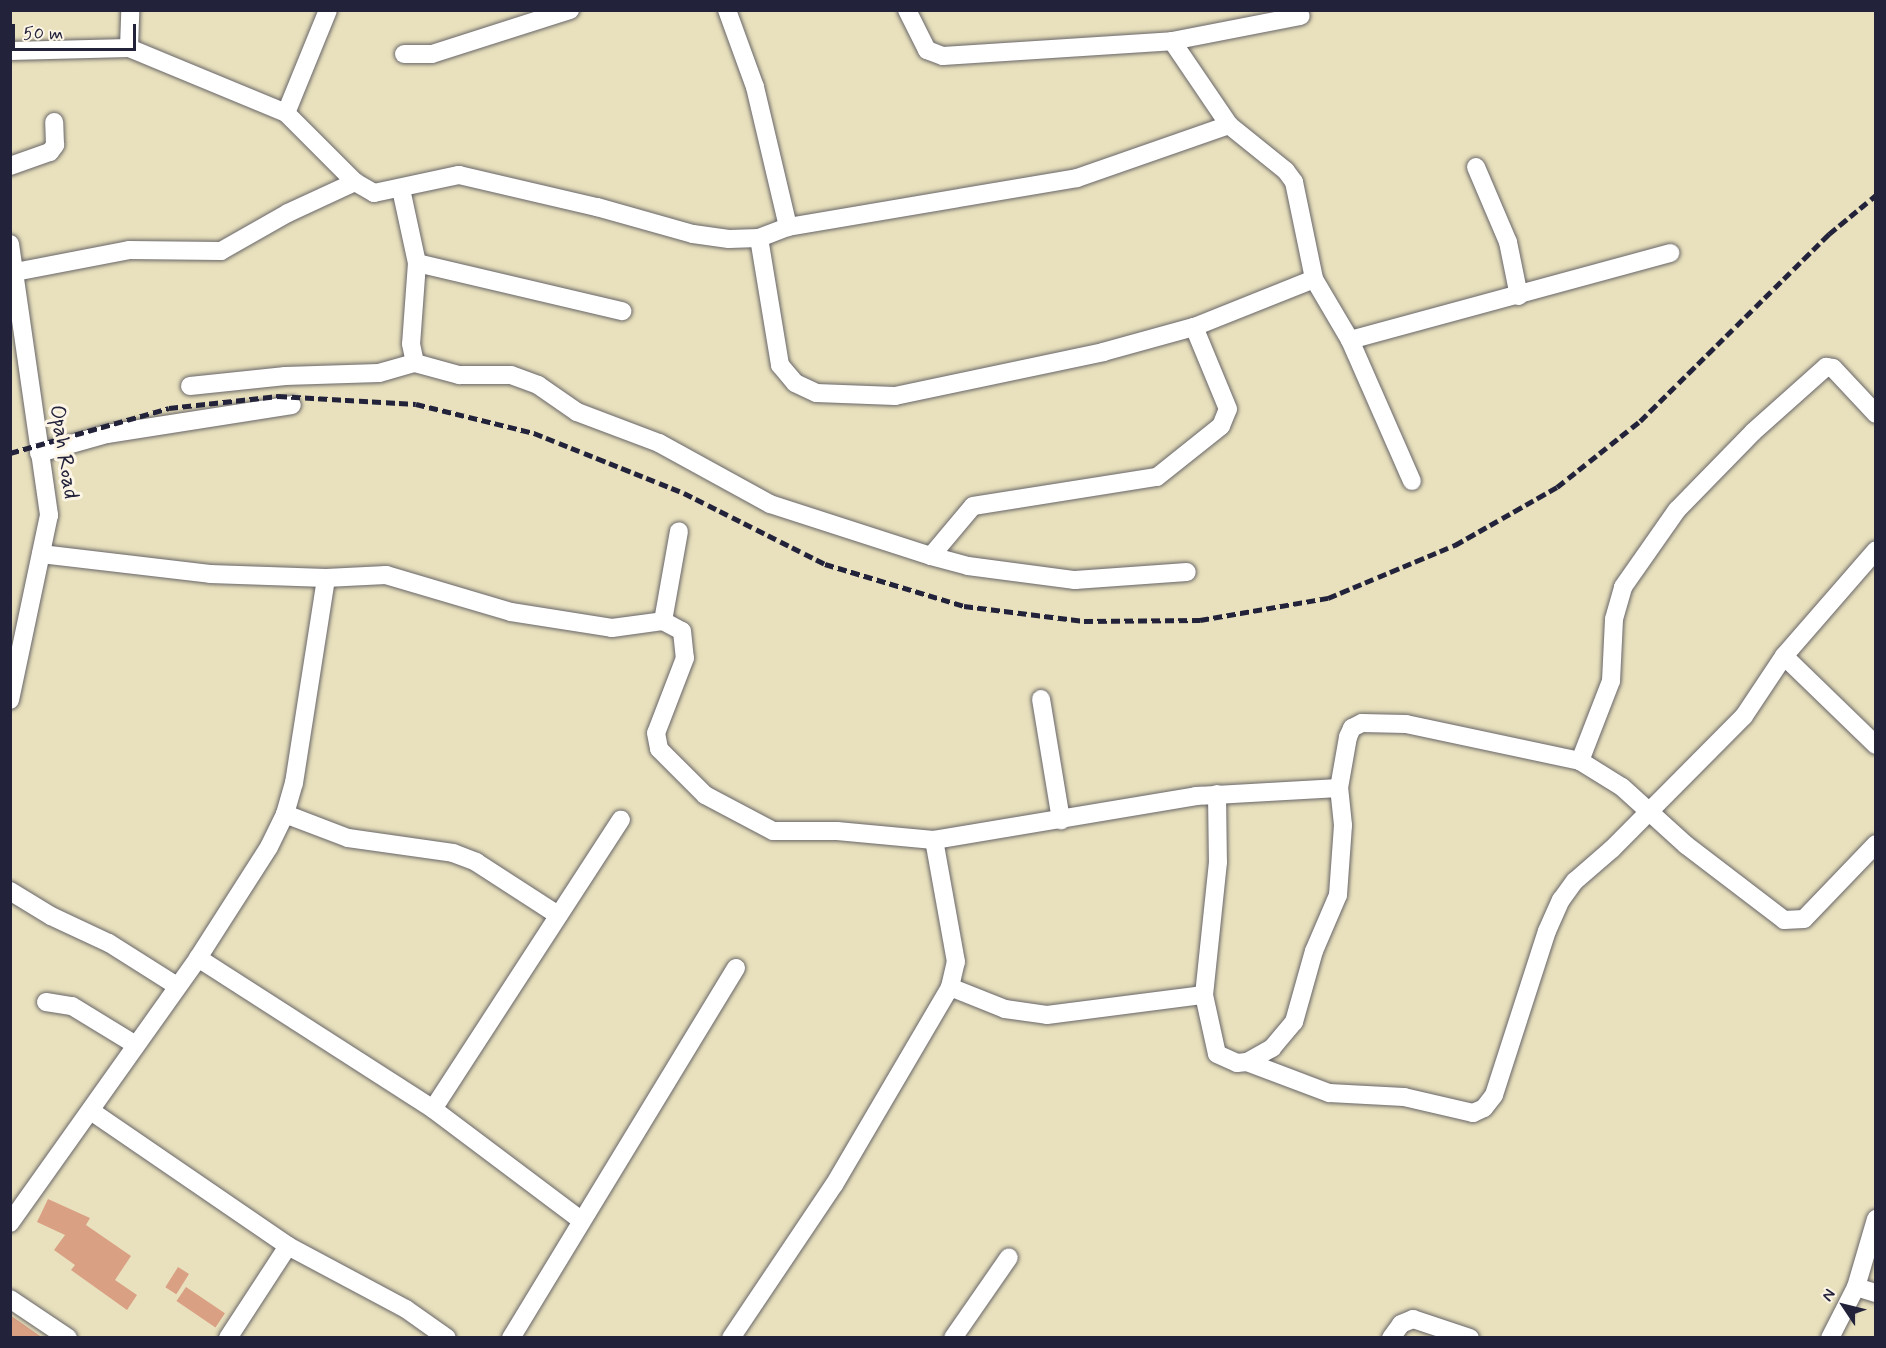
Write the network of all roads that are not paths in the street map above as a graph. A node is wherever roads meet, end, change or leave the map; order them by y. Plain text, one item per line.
1 (130, 10) edge
2 (328, 10) edge
3 (570, 10) edge
4 (727, 10) edge
5 (907, 10) edge
6 (1301, 16) dead end
7 (1172, 41) junction
8 (129, 48) junction
9 (10, 51) edge
10 (404, 54) dead end
11 (286, 113) junction
12 (54, 122) dead end
13 (1229, 124) junction
14 (10, 166) edge
15 (1476, 167) dead end
16 (355, 182) junction
17 (401, 189) junction
18 (788, 226) junction
19 (759, 238) junction
20 (10, 244) edge
21 (1670, 253) dead end
22 (417, 263) junction
23 (12, 273) edge
24 (1314, 279) junction
25 (1519, 296) junction
26 (622, 311) dead end
27 (1194, 327) junction
28 (1350, 340) junction
29 (415, 363) junction
30 (190, 386) dead end
31 (292, 405) dead end
32 (1875, 414) edge
33 (39, 453) junction
34 (1412, 481) dead end
35 (679, 531) dead end
36 (1875, 550) edge
37 (41, 554) junction
38 (931, 556) junction
39 (1187, 572) dead end
40 (326, 578) junction
41 (663, 621) junction
42 (1784, 656) junction
43 (13, 674) edge
44 (1041, 699) dead end
45 (10, 700) edge
46 (1875, 745) edge
47 (1580, 761) junction
48 (1340, 788) junction
49 (1217, 794) junction
50 (1650, 811) junction
51 (285, 814) junction
52 (621, 820) dead end
53 (1061, 820) junction
54 (934, 840) junction
55 (1875, 844) edge
56 (10, 891) edge
57 (558, 915) junction
58 (198, 958) junction
59 (736, 968) dead end
60 (177, 986) junction
61 (950, 987) junction
62 (1204, 995) junction
63 (46, 1002) dead end
64 (136, 1045) junction
65 (1247, 1062) junction
66 (433, 1108) junction
67 (91, 1111) junction
68 (1875, 1219) edge
69 (582, 1221) junction
70 (10, 1223) edge
71 (288, 1246) junction
72 (1009, 1257) dead end
73 (1856, 1287) junction
74 (1875, 1293) edge
75 (10, 1299) edge
76 (68, 1338) edge
77 (228, 1338) edge
78 (447, 1338) edge
79 (510, 1338) edge
80 (731, 1338) edge
81 (953, 1338) edge
82 (1391, 1338) edge
83 (1470, 1338) edge
84 (1830, 1338) edge

1 - 8 street
2 - 11 street
3 - 10 street
4 - 18 street
5 - 7 street
6 - 7 street
7 - 13 street
8 - 9 street
8 - 11 street
11 - 16 street
12 - 14 street
13 - 18 street
13 - 24 street
15 - 25 street
16 - 17 street
16 - 23 street
17 - 19 street
17 - 22 street
18 - 19 street
19 - 27 street
20 - 23 street, Opah Road
21 - 25 street
22 - 26 street
22 - 29 street
23 - 33 street, Opah Road
24 - 27 street
24 - 28 street
25 - 28 street
27 - 38 street
28 - 34 street
29 - 30 street
29 - 38 street
31 - 33 street
32 - 47 street
33 - 37 street, Opah Road
35 - 41 street
36 - 42 street
37 - 40 street
37 - 43 street, Opah Road
38 - 39 street
40 - 41 street
40 - 51 street
41 - 54 street
42 - 46 street
42 - 50 street
43 - 45 street, Opah Road
44 - 53 street
47 - 48 street
47 - 50 street
48 - 49 street
48 - 65 street
49 - 53 street
49 - 62 street
50 - 55 street
50 - 65 street
51 - 57 street
51 - 58 street
52 - 57 street
53 - 54 street
54 - 61 street
56 - 60 street
57 - 66 street
58 - 60 street
58 - 66 street
59 - 69 street
60 - 64 street
61 - 62 street
61 - 80 street
62 - 65 street
63 - 64 street
64 - 67 street
66 - 69 street
67 - 70 street
67 - 71 street
68 - 73 street
69 - 79 street
71 - 77 street
71 - 78 street
72 - 81 street
73 - 74 street
73 - 84 street
75 - 76 street
82 - 83 street

